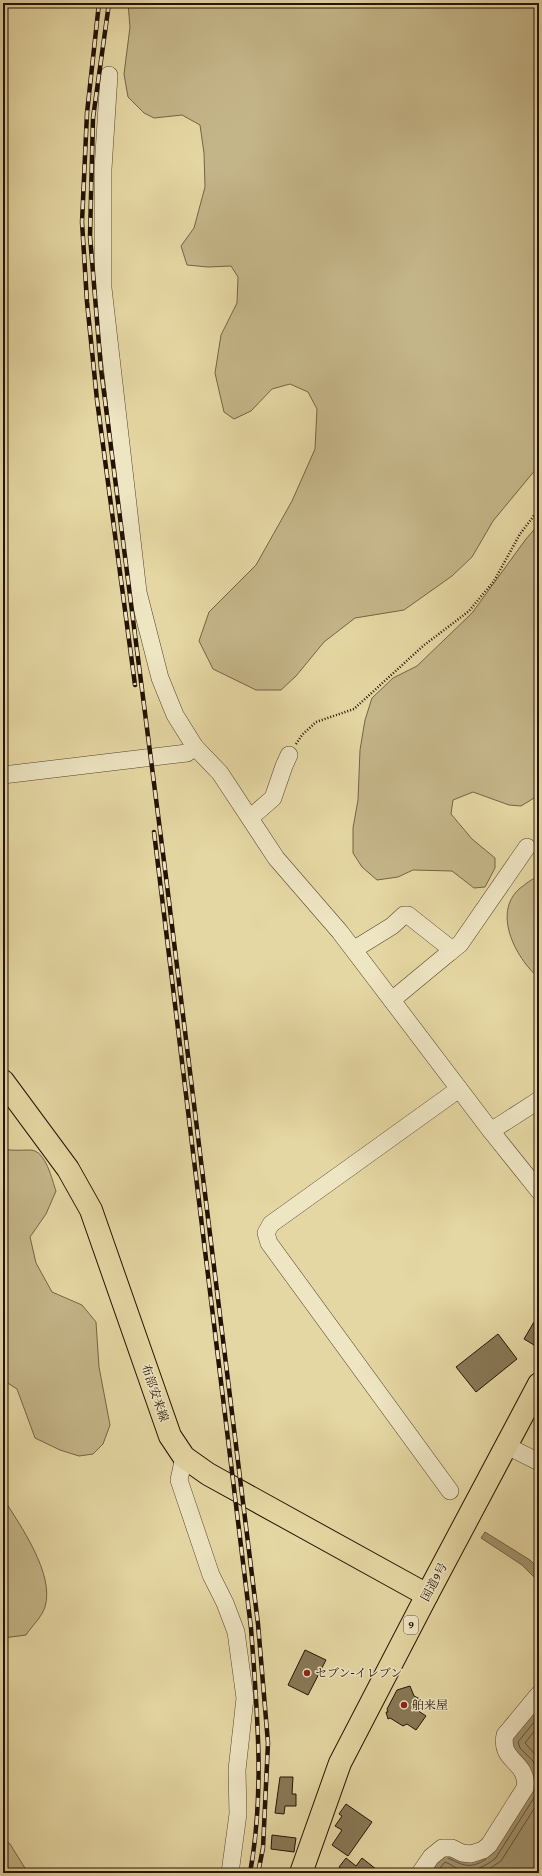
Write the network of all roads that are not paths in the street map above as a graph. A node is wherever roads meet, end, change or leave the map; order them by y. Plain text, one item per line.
1 (109, 75) dead end
2 (195, 747) junction
3 (289, 756) road end
4 (3, 775) edge
5 (250, 818) junction
6 (527, 847) dead end
7 (358, 947) dead end
8 (453, 950) junction
9 (392, 1000) junction
10 (3, 1081) edge
11 (459, 1089) junction
12 (539, 1100) edge
13 (491, 1131) junction
14 (539, 1192) edge
15 (539, 1384) edge
16 (507, 1446) junction
17 (184, 1457) junction
18 (539, 1462) edge
19 (450, 1491) dead end
20 (427, 1595) junction
21 (539, 1694) edge
22 (230, 1873) edge
23 (301, 1873) edge
24 (420, 1873) edge

1 - 2 street
2 - 4 street
2 - 5 street
3 - 5 street
5 - 9 street
6 - 8 street
7 - 8 street
8 - 9 street
9 - 11 street
10 - 17 main road, 布部安来線
11 - 13 street
11 - 19 street
12 - 13 street
13 - 14 street
15 - 16 main road, 国道9号 / 9
16 - 18 street
16 - 20 main road, 国道9号 / 9
17 - 20 main road, 布部安来線
17 - 22 street
20 - 23 main road, 国道9号 / 9
21 - 24 street

